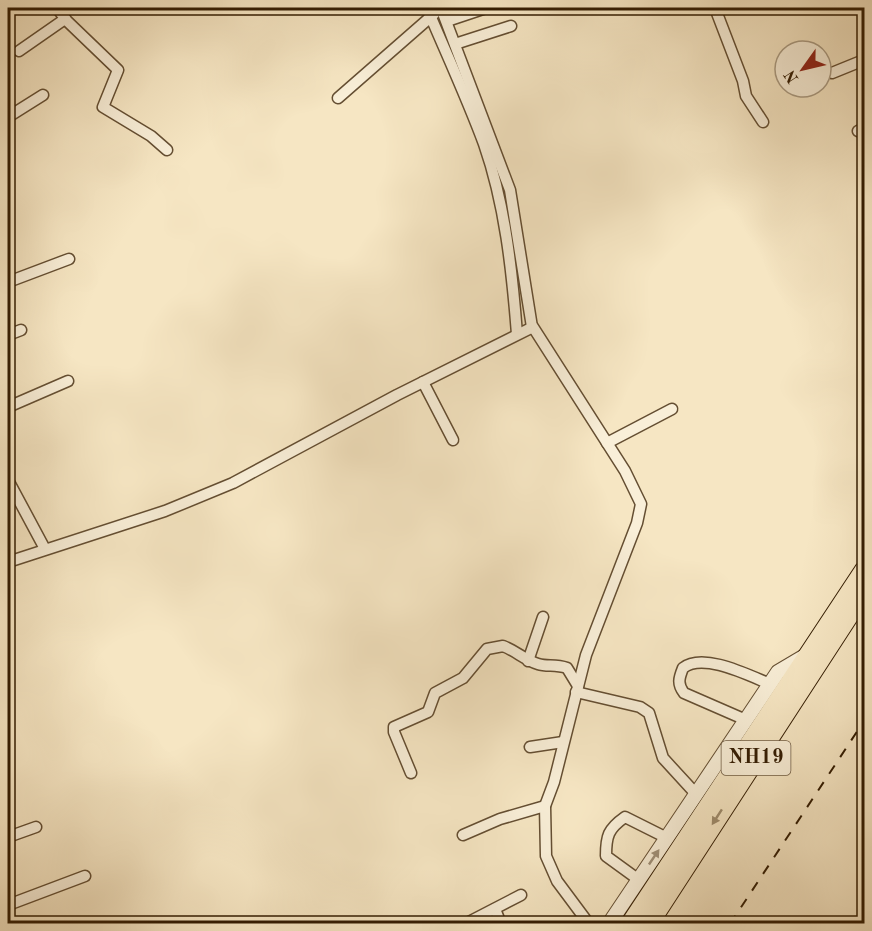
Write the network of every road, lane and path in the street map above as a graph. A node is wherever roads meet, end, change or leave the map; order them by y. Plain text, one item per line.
1 (57, 8) edge
2 (442, 8) edge
3 (486, 8) edge
4 (715, 8) edge
5 (429, 12) edge
6 (65, 19) junction
7 (447, 21) junction
8 (512, 27) dead end
9 (455, 44) junction
10 (19, 51) dead end
11 (864, 60) edge
12 (833, 73) edge
13 (43, 95) dead end
14 (338, 98) dead end
15 (8, 117) edge
16 (763, 122) dead end
17 (167, 150) dead end
18 (69, 259) dead end
19 (8, 282) edge
20 (21, 330) dead end
21 (525, 330) junction
22 (8, 335) edge
23 (68, 381) dead end
24 (423, 382) junction
25 (8, 407) edge
26 (672, 409) dead end
27 (453, 440) dead end
28 (607, 443) junction
29 (8, 480) edge
30 (45, 549) junction
31 (8, 562) edge
32 (864, 570) edge
33 (864, 593) edge
34 (543, 617) dead end
35 (810, 653) junction
36 (528, 661) junction
37 (770, 684) junction
38 (577, 689) junction
39 (746, 720) junction
40 (563, 742) junction
41 (530, 747) dead end
42 (411, 772) dead end
43 (696, 794) junction
44 (545, 806) junction
45 (36, 827) dead end
46 (463, 835) dead end
47 (8, 837) edge
48 (667, 838) junction
49 (85, 876) dead end
50 (639, 880) junction
51 (521, 896) dead end
52 (8, 905) edge
53 (495, 909) junction
54 (465, 924) edge
55 (501, 924) edge
56 (589, 924) edge
57 (609, 924) edge
58 (630, 924) edge
59 (649, 924) edge

1 - 6 street
2 - 5 street
2 - 7 street
3 - 7 street
4 - 16 street
5 - 14 street
5 - 21 street
6 - 10 street
6 - 17 street
7 - 9 street
8 - 9 street
9 - 21 street
11 - 12 street
13 - 15 street
18 - 19 street
20 - 22 street
21 - 24 street
21 - 28 street
23 - 25 street
24 - 27 street
24 - 30 street
26 - 28 street
28 - 38 street
29 - 30 street
30 - 31 street
32 - 35 highway, NH19
33 -> 59 highway, NH19
34 - 36 street
35 - 37 street
35 - 58 highway, NH19
36 - 38 street
36 - 42 street
37 - 39 street
37 - 39 street
38 - 40 street
38 - 43 street
39 - 43 street
40 - 41 street
40 - 44 street
43 - 48 street
44 - 46 street
44 - 56 street
45 - 47 street
50 -> 48 street
48 - 50 street
49 - 52 street
50 - 57 street
51 - 53 street
53 - 54 street
53 - 55 street

